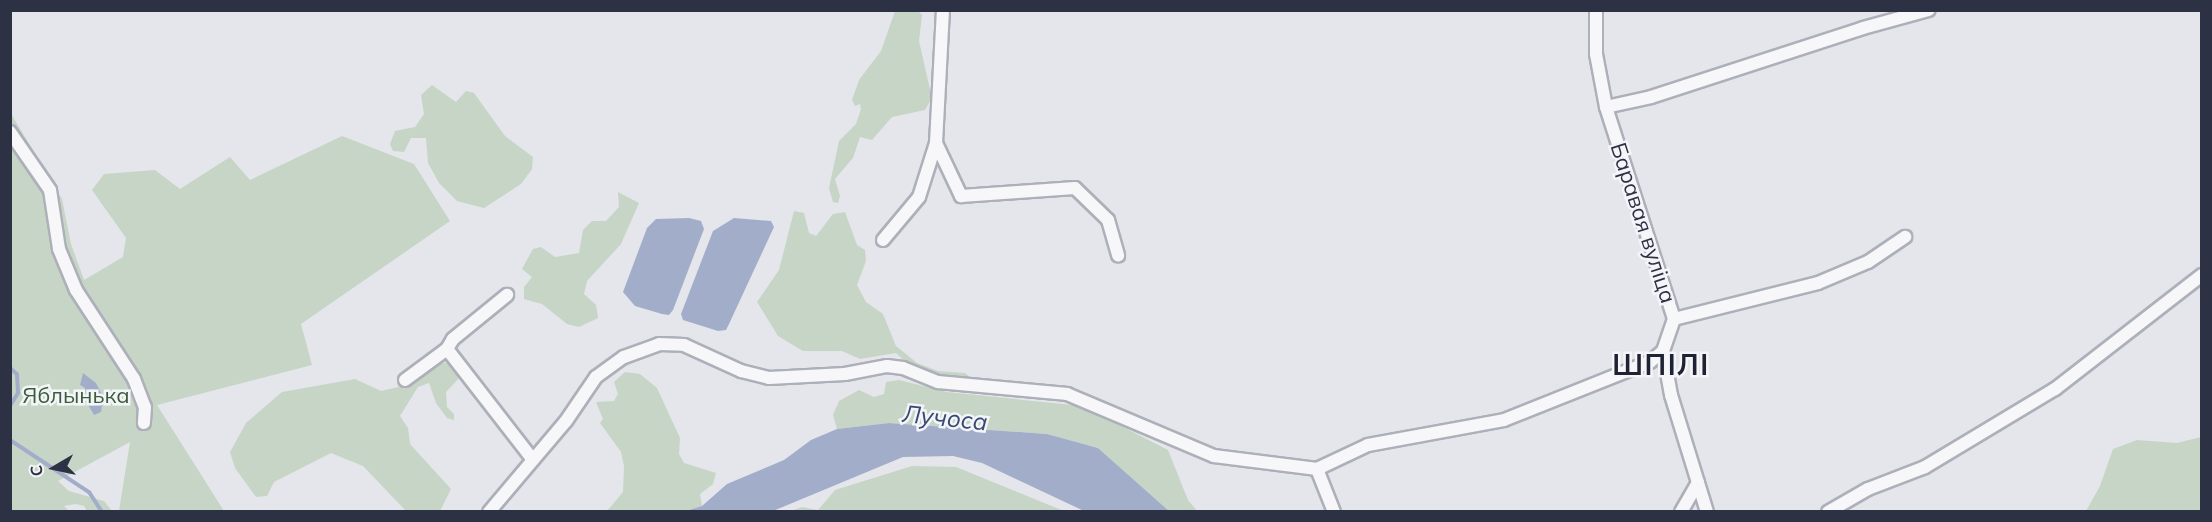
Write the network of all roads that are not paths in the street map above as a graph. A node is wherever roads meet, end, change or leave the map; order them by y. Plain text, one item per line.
1 (943, 10) edge
2 (1596, 10) edge
3 (1929, 10) edge
4 (1606, 107) junction
5 (10, 132) edge
6 (936, 143) junction
7 (1905, 237) dead end
8 (883, 240) dead end
9 (1118, 256) dead end
10 (2202, 275) edge
11 (507, 295) dead end
12 (1674, 320) junction
13 (447, 349) junction
14 (1664, 351) junction
15 (405, 380) dead end
16 (144, 423) dead end
17 (532, 460) junction
18 (1317, 469) junction
19 (1698, 483) junction
20 (489, 512) edge
21 (1334, 512) edge
22 (1681, 512) edge
23 (1707, 512) edge
24 (1828, 512) edge

1 - 6 street
2 - 4 street, Баравая вуліца
3 - 4 street
4 - 12 street, Баравая вуліца
5 - 16 street
6 - 8 street
6 - 9 street
7 - 12 street
10 - 24 street
11 - 13 street
12 - 14 street, Баравая вуліца
13 - 15 street
13 - 17 street
14 - 18 street
14 - 19 street, Баравая вуліца
17 - 18 street
17 - 20 street
18 - 21 street
19 - 22 street
19 - 23 street, Баравая вуліца

